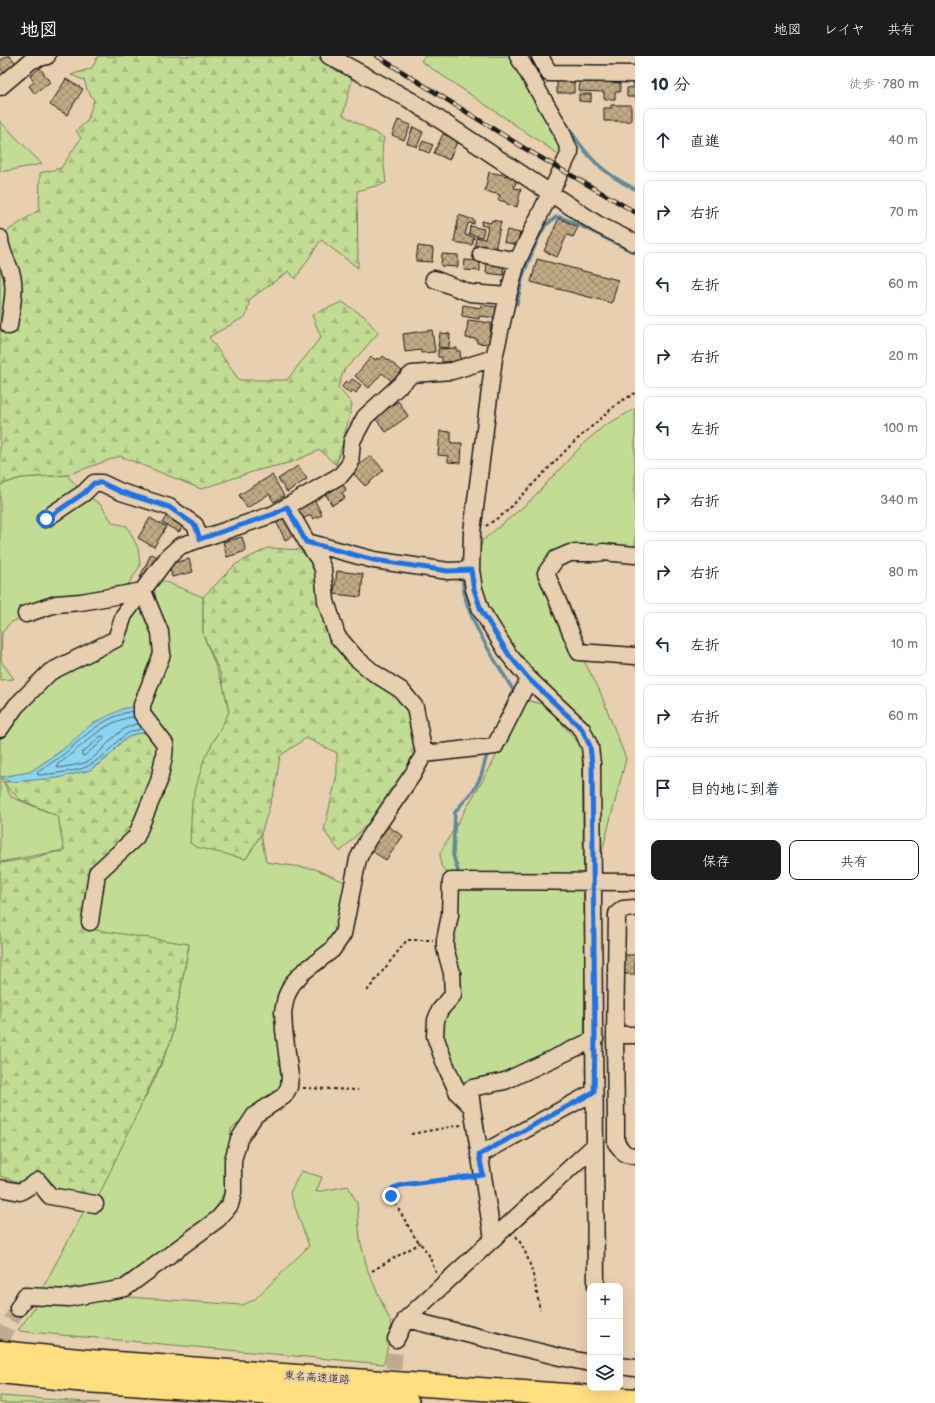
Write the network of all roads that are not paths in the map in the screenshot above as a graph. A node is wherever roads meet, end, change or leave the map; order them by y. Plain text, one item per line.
1 (329, 56) edge
2 (518, 56) edge
3 (540, 56) edge
4 (37, 57) edge
5 (635, 74) edge
6 (0, 87) edge
7 (550, 194) junction
8 (0, 238) edge
9 (635, 243) edge
10 (481, 254) dead end
11 (518, 261) junction
12 (434, 279) dead end
13 (508, 296) junction
14 (9, 326) dead end
15 (491, 359) junction
16 (287, 507) junction
17 (46, 519) dead end
18 (200, 539) junction
19 (306, 542) junction
20 (635, 555) edge
21 (465, 570) junction
22 (143, 592) junction
23 (26, 614) dead end
24 (635, 656) edge
25 (529, 679) junction
26 (0, 729) edge
27 (424, 754) junction
28 (593, 882) junction
29 (635, 882) edge
30 (635, 908) edge
31 (90, 922) dead end
32 (615, 1035) junction
33 (635, 1035) edge
34 (595, 1039) junction
35 (594, 1092) junction
36 (472, 1107) junction
37 (594, 1146) junction
38 (479, 1155) junction
39 (635, 1156) edge
40 (0, 1188) edge
41 (95, 1204) dead end
42 (493, 1239) junction
43 (596, 1283) edge
44 (18, 1308) tunnel mouth
45 (406, 1318) junction
46 (396, 1339) tunnel mouth
47 (0, 1352) edge
48 (587, 1362) edge
49 (623, 1366) edge
50 (635, 1368) edge
51 (0, 1372) edge
52 (635, 1400) edge
53 (408, 1403) edge

1 - 7 street
2 - 7 street
3 - 5 street
4 - 6 street
7 - 9 street
7 - 11 street
8 - 14 street
10 - 11 street
11 - 13 street
12 - 13 street
13 - 15 street
15 - 16 street
15 - 21 street
16 - 18 street
16 - 19 street
17 - 18 street
18 - 22 street
19 - 21 street
19 - 27 street
20 - 24 street
21 - 25 street
22 - 23 street
22 - 26 street
22 - 31 street
25 - 27 street
25 - 28 street
27 - 44 street
28 - 29 street
28 - 34 street
28 - 36 street
30 - 32 street
32 - 33 street
32 - 39 street
34 - 35 street
34 - 36 street
35 - 37 street
35 - 38 street
36 - 38 street
37 - 42 street
37 - 43 street
38 - 42 street
40 - 41 street
42 - 45 street
45 - 46 street
45 - 48 street
47 - 52 highway, 東名高速道路
49 - 50 street
51 - 53 highway, 東名高速道路

